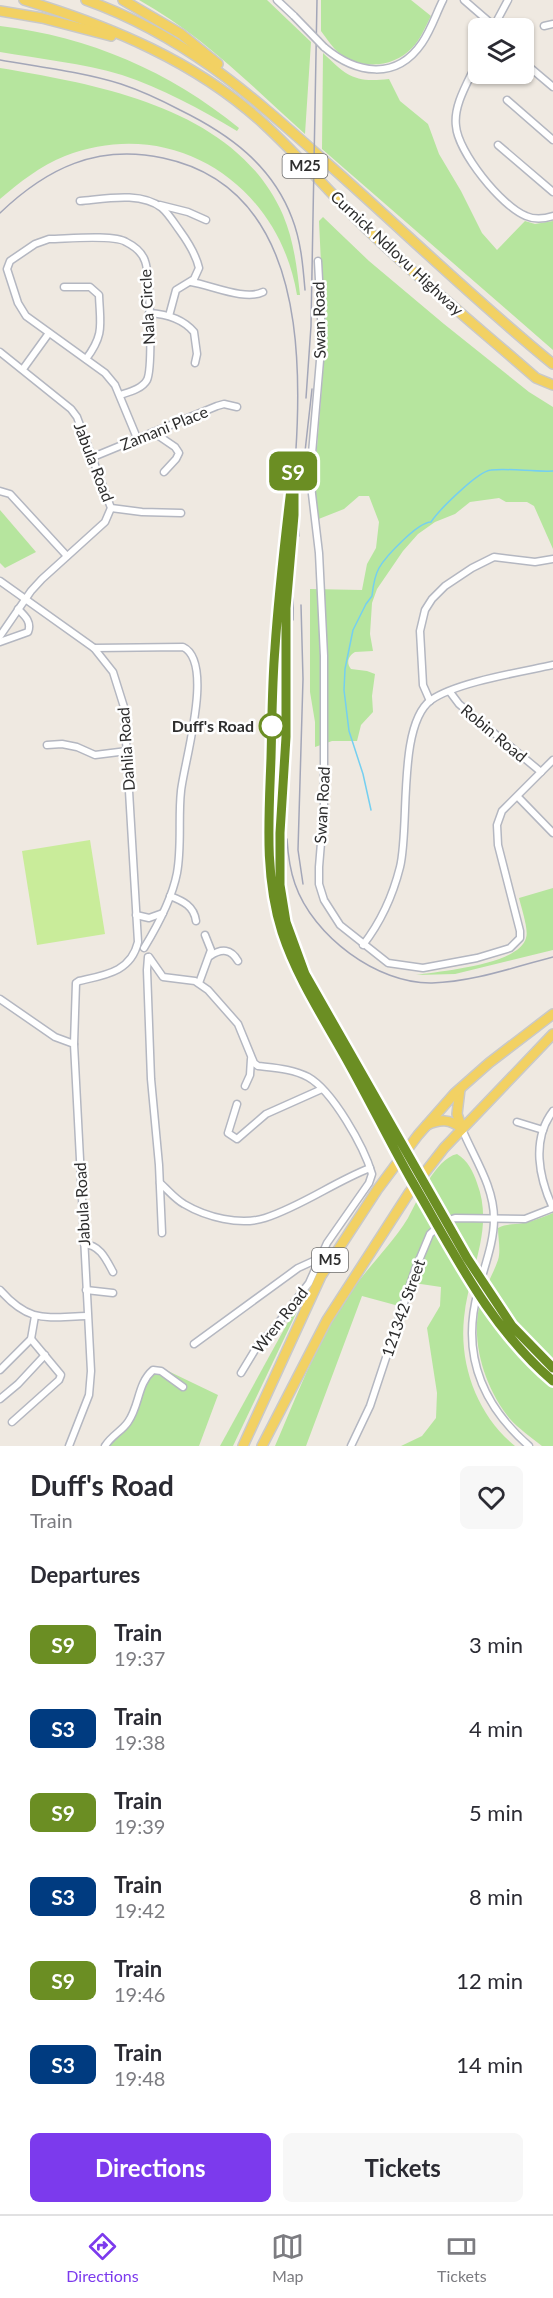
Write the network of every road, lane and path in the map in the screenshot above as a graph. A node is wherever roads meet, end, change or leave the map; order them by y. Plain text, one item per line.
1 (24, 0) edge
2 (87, 0) edge
3 (123, 0) edge
4 (277, 0) edge
5 (442, 0) edge
6 (464, 0) edge
7 (508, 0) edge
8 (0, 11) edge
9 (483, 18) edge
10 (498, 18) edge
11 (553, 24) edge
12 (544, 26) dead end
13 (166, 56) junction
14 (534, 71) edge
15 (468, 84) edge
16 (553, 87) edge
17 (507, 100) dead end
18 (265, 108) junction
19 (553, 140) edge
20 (498, 145) dead end
21 (553, 192) edge
22 (80, 201) dead end
23 (156, 204) junction
24 (553, 216) edge
25 (206, 220) dead end
26 (318, 261) dead end
27 (191, 282) junction
28 (64, 287) dead end
29 (263, 292) dead end
30 (149, 313) junction
31 (169, 316) junction
32 (48, 333) junction
33 (0, 352) edge
34 (86, 359) junction
35 (195, 363) dead end
36 (553, 364) edge
37 (23, 369) junction
38 (536, 378) junction
39 (553, 385) edge
40 (553, 392) edge
41 (120, 395) junction
42 (237, 407) dead end
43 (153, 432) junction
44 (137, 438) junction
45 (93, 457) junction
46 (164, 472) dead end
47 (0, 491) edge
48 (111, 508) junction
49 (181, 513) dead end
50 (67, 556) junction
51 (553, 559) edge
52 (0, 581) edge
53 (25, 600) junction
54 (18, 609) junction
55 (0, 636) edge
56 (0, 642) edge
57 (94, 648) junction
58 (553, 665) edge
59 (450, 692) junction
60 (430, 701) junction
61 (47, 745) dead end
62 (127, 751) junction
63 (553, 760) edge
64 (542, 772) junction
65 (518, 797) junction
66 (553, 833) edge
67 (170, 896) junction
68 (163, 913) junction
69 (136, 915) junction
70 (196, 921) dead end
71 (205, 935) dead end
72 (138, 942) junction
73 (363, 945) junction
74 (144, 948) junction
75 (210, 956) junction
76 (148, 957) junction
77 (238, 961) dead end
78 (199, 983) junction
79 (0, 999) edge
80 (553, 1014) edge
81 (553, 1034) edge
82 (74, 1044) junction
83 (251, 1059) junction
84 (245, 1086) dead end
85 (322, 1089) junction
86 (460, 1089) junction
87 (237, 1104) dead end
88 (553, 1112) edge
89 (517, 1122) dead end
90 (425, 1126) junction
91 (462, 1129) junction
92 (543, 1130) junction
93 (371, 1171) junction
94 (159, 1182) junction
95 (553, 1208) edge
96 (494, 1220) junction
97 (162, 1233) dead end
98 (84, 1244) junction
99 (113, 1255) dead end
100 (106, 1258) junction
101 (320, 1258) junction
102 (113, 1272) dead end
103 (0, 1290) edge
104 (86, 1290) junction
105 (113, 1293) dead end
106 (35, 1316) junction
107 (87, 1316) junction
108 (31, 1338) junction
109 (194, 1344) dead end
110 (45, 1355) junction
111 (0, 1370) edge
112 (241, 1373) dead end
113 (183, 1387) dead end
114 (0, 1399) edge
115 (12, 1422) dead end
116 (69, 1446) edge
117 (105, 1446) edge
118 (243, 1446) edge
119 (262, 1446) edge
120 (351, 1446) edge
121 (529, 1446) edge

1 - 13 main road, Curnick Ndlovu Highway / M25
2 - 18 main road, Curnick Ndlovu Highway / M25
3 - 18 main road
4 - 5 street, bridge
6 - 9 street
7 - 10 street
8 - 13 main road
11 - 12 street
13 - 38 main road, Curnick Ndlovu Highway / M25
14 - 16 street
15 - 24 street
17 - 19 street
18 - 36 main road, Curnick Ndlovu Highway / M25
20 - 21 street
22 - 23 street
23 - 25 street
23 - 27 street
26 - 73 street, Swan Road
27 - 29 street
27 - 31 street
28 - 34 street
30 - 31 street
30 - 32 street, Nala Circle
30 - 41 street, Nala Circle
31 - 35 street
32 - 34 street, Nala Circle
32 - 37 street
33 - 37 street, Jabula Road
34 - 41 street, Nala Circle
37 - 45 street, Jabula Road
38 - 39 main road, Curnick Ndlovu Highway / M25
38 - 40 main road
41 - 44 street, Nala Circle
42 - 43 street, Zamani Place
43 - 44 street, Zamani Place
43 - 46 street
44 - 45 street, Zamani Place
45 - 48 street, Jabula Road
47 - 50 street
48 - 49 street
48 - 50 street, Jabula Road
50 - 53 street, Jabula Road
51 - 60 street
52 - 53 street, Dahlia Road
53 - 54 street, Jabula Road
53 - 57 street, Dahlia Road
54 - 55 street, Jabula Road
54 - 56 street
57 - 62 street, Dahlia Road
57 - 67 street
58 - 59 street
59 - 60 street
59 - 64 street, Robin Road
60 - 73 street
61 - 62 street
62 - 69 street, Dahlia Road
63 - 64 street
64 - 65 street
65 - 66 street
65 - 73 street, Swan Road
67 - 68 street
67 - 70 street
68 - 69 street
68 - 74 street
69 - 72 street, Dahlia Road
71 - 75 street
72 - 74 street
72 - 82 street
74 - 76 street
75 - 77 street
75 - 78 street
76 - 78 street
76 - 94 street
78 - 83 street
79 - 82 street
80 - 86 main road, M5
81 - 91 main road, M5
82 - 98 street, Jabula Road
83 - 84 street
83 - 85 street
85 - 87 street
85 - 93 street
86 - 90 main road, M5
86 - 91 main road
88 - 92 street
89 - 92 street
90 - 91 main road
90 - 118 main road, M5
91 - 96 street
91 - 119 main road, M5
92 - 95 street
93 - 94 street
93 - 101 street, Wren Road
94 - 97 street
95 - 96 street, 121342 Street
96 - 120 street, 121342 Street
96 - 121 street
98 - 100 street
98 - 104 street, Jabula Road
99 - 100 street
100 - 102 street
101 - 109 street
101 - 112 street, Wren Road
103 - 106 street
104 - 105 street
104 - 107 street, Jabula Road
106 - 107 street
106 - 108 street
107 - 116 street, Jabula Road
108 - 110 street
108 - 111 street
110 - 114 street
110 - 115 street
113 - 117 street

